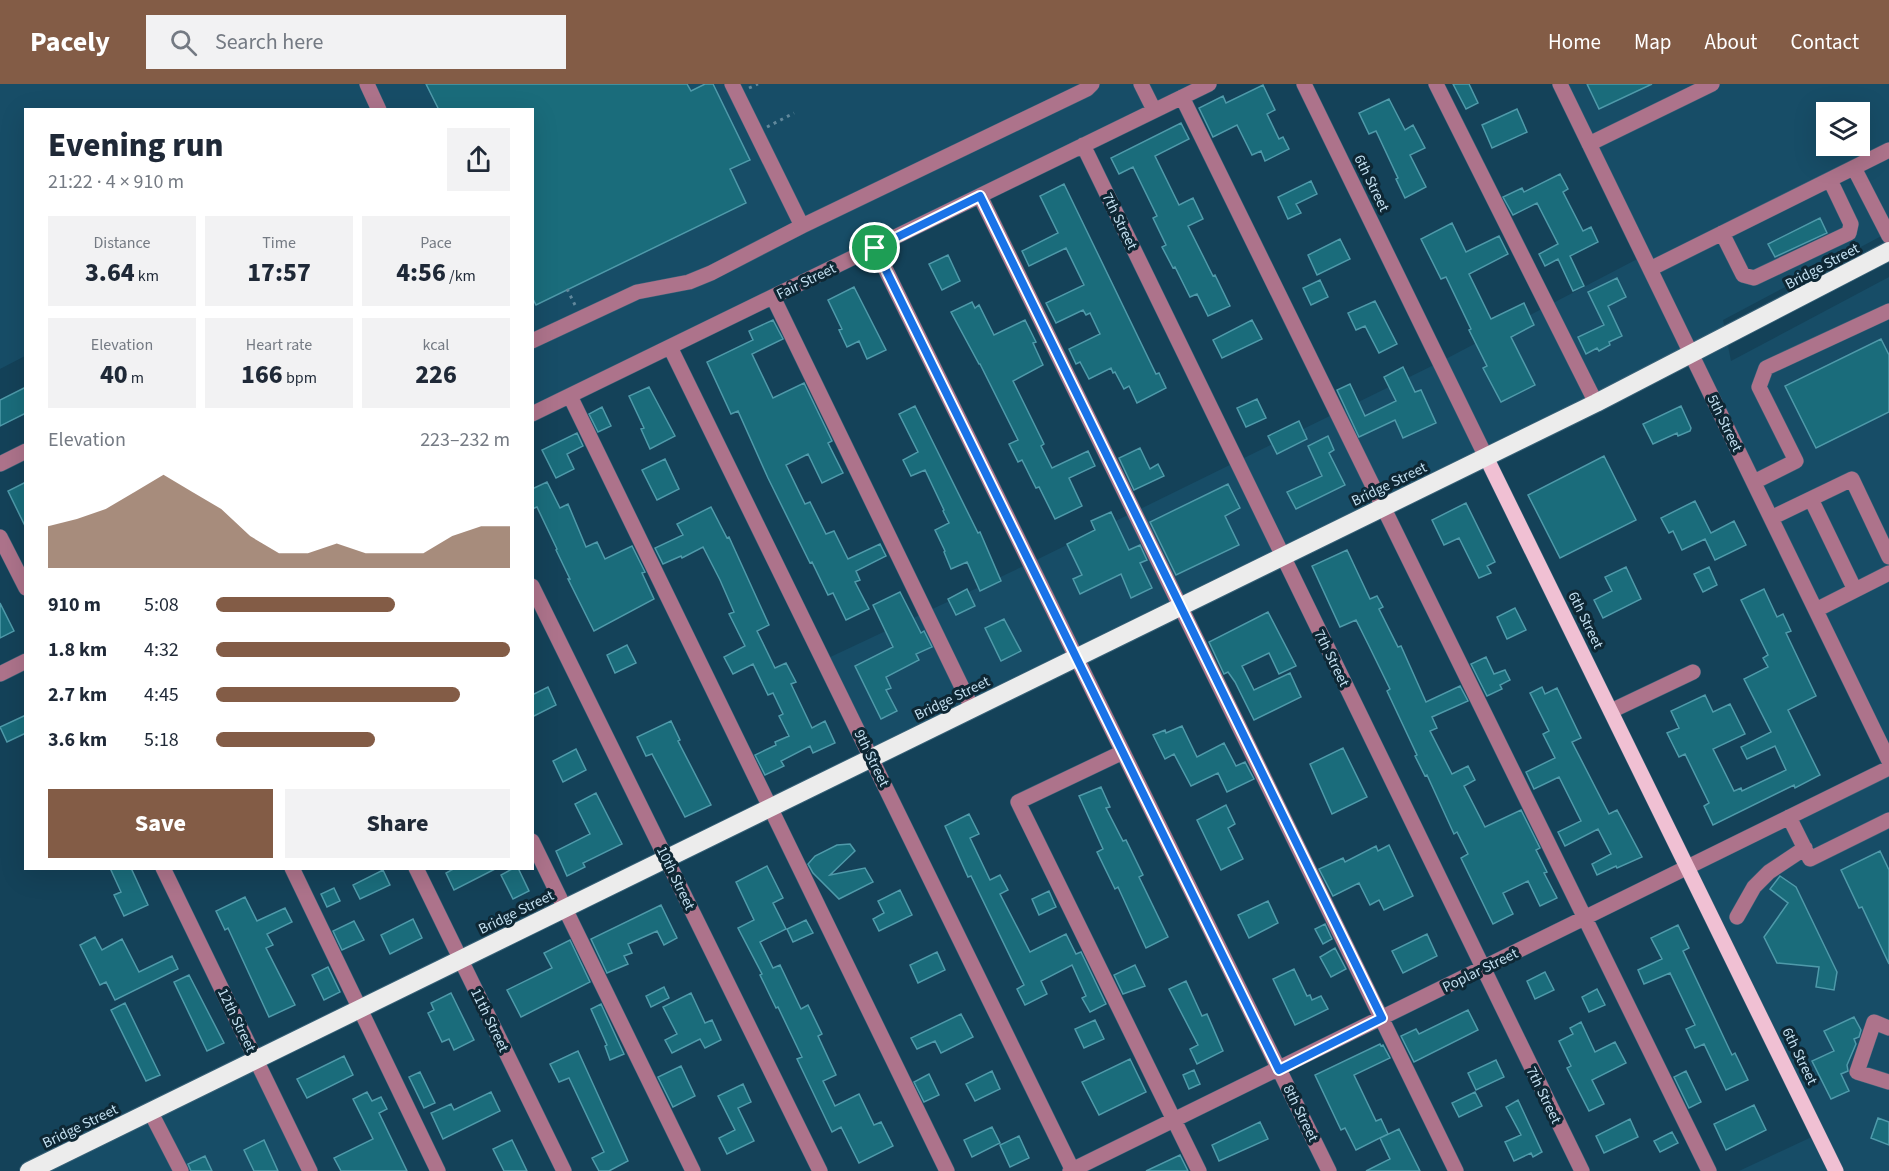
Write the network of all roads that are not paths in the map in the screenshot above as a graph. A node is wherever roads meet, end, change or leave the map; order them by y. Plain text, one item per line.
1 (367, 84) edge
2 (1092, 84) edge
3 (1141, 84) edge
4 (1209, 84) edge
5 (1304, 84) edge
6 (1436, 84) edge
7 (1560, 84) edge
8 (1712, 84) edge
9 (740, 86) edge
10 (1182, 97) junction
11 (378, 108) edge
12 (1155, 110) junction
13 (1589, 144) junction
14 (1083, 145) junction
15 (1889, 150) edge
16 (1854, 168) junction
17 (1830, 180) junction
18 (980, 196) junction
19 (802, 226) junction
20 (1722, 233) junction
21 (1889, 236) edge
22 (875, 248) junction
23 (1889, 251) edge
24 (1650, 269) junction
25 (773, 297) junction
26 (1889, 311) edge
27 (534, 341) edge
28 (670, 347) junction
29 (1692, 355) junction
30 (570, 396) junction
31 (1596, 403) junction
32 (534, 413) edge
33 (24, 452) edge
34 (1486, 457) junction
35 (0, 464) edge
36 (1754, 482) junction
37 (1811, 499) junction
38 (1383, 507) junction
39 (1771, 518) junction
40 (0, 537) edge
41 (1282, 555) junction
42 (1889, 557) edge
43 (1889, 573) edge
44 (24, 584) edge
45 (534, 590) edge
46 (1855, 590) junction
47 (1180, 606) junction
48 (1815, 610) junction
49 (1076, 658) junction
50 (24, 662) edge
51 (1693, 672) dead end
52 (0, 674) edge
53 (972, 708) junction
54 (1611, 711) junction
55 (1123, 752) junction
56 (872, 757) junction
57 (1889, 761) edge
58 (1889, 768) edge
59 (770, 807) junction
60 (1790, 818) junction
61 (1889, 820) edge
62 (534, 845) edge
63 (1805, 848) junction
64 (667, 858) junction
65 (1687, 868) junction
66 (164, 870) edge
67 (293, 870) edge
68 (417, 870) edge
69 (566, 908) junction
70 (1737, 917) dead end
71 (1584, 919) junction
72 (461, 960) junction
73 (1482, 968) junction
74 (359, 1009) junction
75 (1382, 1018) junction
76 (1889, 1028) edge
77 (256, 1060) junction
78 (1279, 1070) junction
79 (1889, 1082) edge
80 (150, 1111) junction
81 (1175, 1120) junction
82 (52, 1166) edge
83 (1834, 1170) edge
84 (28, 1171) edge
85 (181, 1171) edge
86 (310, 1171) edge
87 (438, 1171) edge
88 (564, 1171) edge
89 (693, 1171) edge
90 (820, 1171) edge
91 (947, 1171) edge
92 (1072, 1171) edge
93 (1199, 1171) edge
94 (1329, 1171) edge
95 (1456, 1171) edge
96 (1581, 1171) edge
97 (1709, 1171) edge

1 - 11 street
2 - 19 street
3 - 12 street
4 - 10 street, Fair Street
5 - 34 street, 6th Street
6 - 31 street
7 - 13 street, 5th Street
8 - 13 street
9 - 19 street
10 - 12 street, Fair Street
10 - 38 street
12 - 14 street, Fair Street
13 - 24 street, 5th Street
14 - 18 street, Fair Street
14 - 41 street, 7th Street
15 - 16 street
16 - 17 street
16 - 21 street
17 - 20 street
17 - 20 street
18 - 22 street, Fair Street
18 - 47 street
19 - 27 street
20 - 24 street
22 - 25 street, Fair Street
22 - 49 street, 8th Street
23 - 29 highway, Bridge Street
24 - 29 street, 5th Street
25 - 28 street, Fair Street
25 - 53 street
26 - 36 street
28 - 30 street, Fair Street
28 - 56 street, 9th Street
29 - 31 highway, Bridge Street
29 - 36 street, 5th Street
30 - 32 street, Fair Street
30 - 59 street
31 - 34 highway, Bridge Street
33 - 35 street
34 - 38 highway, Bridge Street
34 - 54 main road, 6th Street
36 - 39 street, 5th Street
37 - 39 street
37 - 42 street
37 - 46 street
38 - 41 highway, Bridge Street
38 - 71 street
39 - 48 street, 5th Street
40 - 44 street
41 - 47 highway, Bridge Street
41 - 73 street, 7th Street
43 - 46 street
45 - 64 street, 10th Street
46 - 48 street
47 - 49 highway, Bridge Street
47 - 75 street
48 - 57 street, 5th Street
49 - 53 highway, Bridge Street
49 - 55 street, 8th Street
50 - 52 street
51 - 54 street
53 - 56 highway, Bridge Street
54 - 65 main road, 6th Street
55 - 78 street, 8th Street
55 - 81 street
56 - 59 highway, Bridge Street
56 - 92 street, 9th Street
58 - 60 street, Poplar Street
59 - 64 highway, Bridge Street
59 - 91 street
60 - 63 street
60 - 65 street, Poplar Street
61 - 63 street
62 - 69 street
63 - 70 street
64 - 69 highway, Bridge Street
64 - 90 street, 10th Street
65 - 71 street, Poplar Street
65 - 83 main road, 6th Street
66 - 77 street, 12th Street
67 - 74 street
68 - 72 street, 11th Street
69 - 72 highway, Bridge Street
69 - 89 street
71 - 73 street, Poplar Street
71 - 97 street
72 - 74 highway, Bridge Street
72 - 88 street, 11th Street
73 - 75 street, Poplar Street
73 - 96 street, 7th Street
74 - 77 highway, Bridge Street
74 - 87 street
75 - 78 street, Poplar Street
75 - 95 street
76 - 79 street
77 - 80 highway, Bridge Street
77 - 86 street, 12th Street
78 - 81 street, Poplar Street
78 - 94 street, 8th Street
80 - 82 highway, Bridge Street
80 - 85 street
81 - 92 street, Poplar Street
81 - 93 street
82 - 84 highway, Bridge Street

